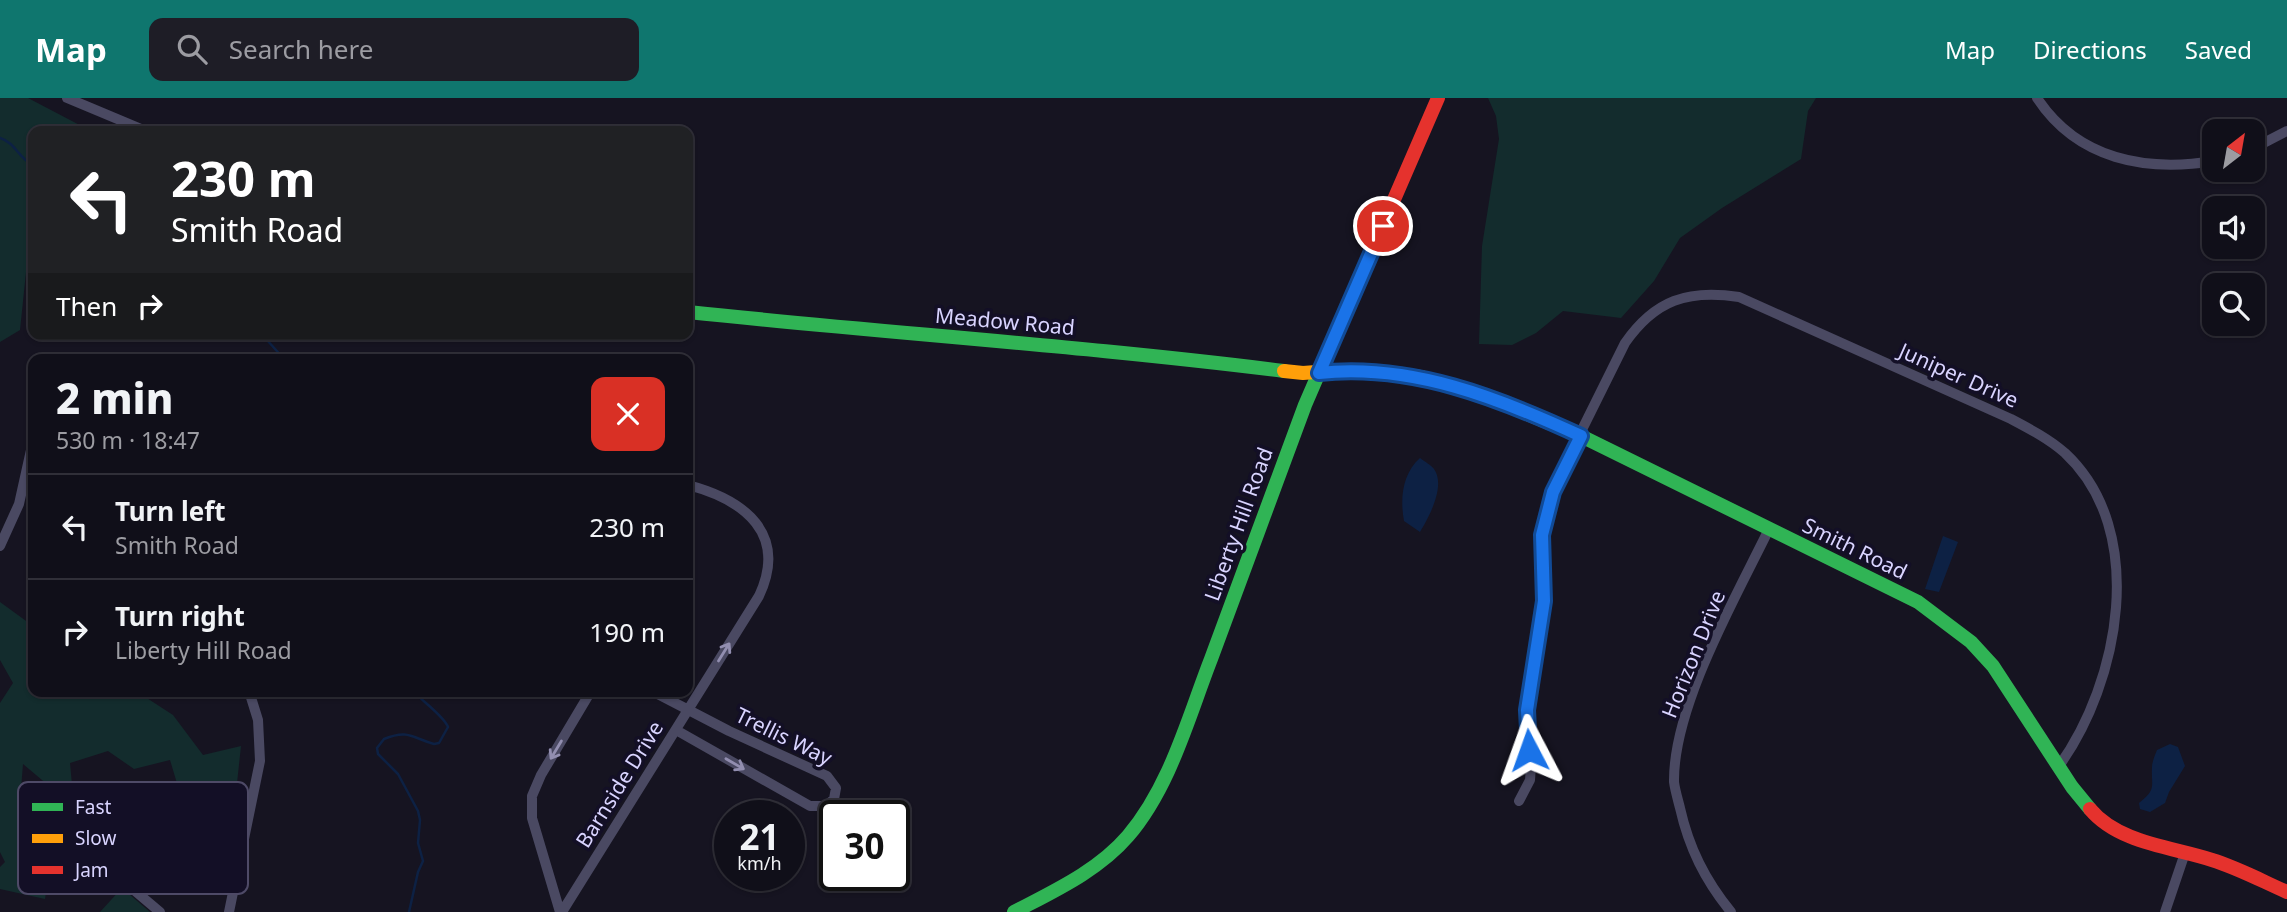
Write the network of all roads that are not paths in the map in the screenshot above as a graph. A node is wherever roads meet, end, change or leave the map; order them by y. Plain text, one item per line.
1 (67, 98) edge
2 (1438, 98) edge
3 (2037, 98) edge
4 (134, 126) edge
5 (2287, 131) edge
6 (2265, 142) edge
7 (2202, 163) edge
8 (693, 313) edge
9 (1319, 373) junction
10 (1581, 436) junction
11 (28, 464) edge
12 (693, 487) edge
13 (1769, 528) junction
14 (0, 546) edge
15 (251, 697) edge
16 (587, 697) edge
17 (664, 697) edge
18 (688, 709) junction
19 (676, 730) junction
20 (2059, 766) junction
21 (1519, 801) dead end
22 (248, 819) edge
23 (2185, 853) junction
24 (2287, 892) edge
25 (139, 894) edge
26 (233, 894) edge
27 (160, 912) edge
28 (229, 912) edge
29 (561, 912) edge
30 (1014, 912) edge
31 (1731, 912) edge
32 (2165, 912) edge

1 - 4 street
2 - 9 street, Liberty Hill Road
3 - 7 street
5 - 6 street
8 - 9 street, Meadow Road
9 - 10 street, Smith Road
9 - 30 street, Liberty Hill Road
10 - 13 street, Smith Road
10 - 20 street, Juniper Drive
10 - 21 street, Juniper Drive
11 - 14 street
18 -> 12 street, Barnside Drive
13 - 20 street, Smith Road
13 - 31 street, Horizon Drive
15 - 22 street
16 -> 29 street, Barnside Drive
17 - 18 street, Trellis Way
18 - 19 street, Barnside Drive
19 -> 18 street, Trellis Way
19 - 29 street, Barnside Drive
20 - 23 street, Smith Road
23 - 24 street, Smith Road
23 - 32 street
25 - 27 street
26 - 28 street

